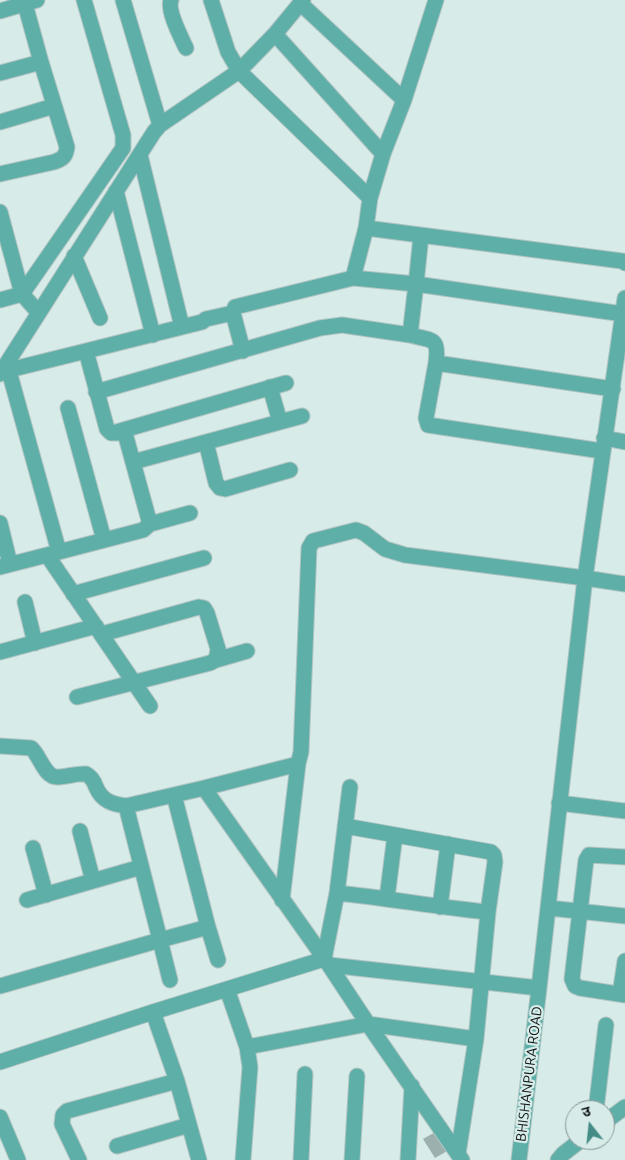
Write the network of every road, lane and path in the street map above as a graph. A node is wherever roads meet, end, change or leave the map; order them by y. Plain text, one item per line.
1 (84, 0) edge
2 (123, 0) edge
3 (171, 0) edge
4 (212, 0) edge
5 (436, 0) edge
6 (31, 2) edge
7 (301, 2) edge
8 (0, 11) edge
9 (276, 34) junction
10 (186, 48) dead end
11 (41, 62) junction
12 (239, 71) junction
13 (0, 73) edge
14 (404, 100) junction
15 (54, 106) junction
16 (0, 122) edge
17 (160, 125) junction
18 (383, 154) junction
19 (140, 155) junction
20 (0, 174) edge
21 (116, 191) junction
22 (370, 198) junction
23 (0, 212) edge
24 (366, 228) junction
25 (421, 236) junction
26 (74, 256) junction
27 (625, 263) edge
28 (353, 278) junction
29 (416, 284) junction
30 (22, 294) junction
31 (625, 298) edge
32 (0, 300) edge
33 (38, 312) junction
34 (233, 313) junction
35 (624, 314) junction
36 (100, 318) dead end
37 (182, 327) junction
38 (152, 335) junction
39 (410, 335) junction
40 (86, 351) junction
41 (243, 351) junction
42 (621, 357) edge
43 (436, 363) junction
44 (5, 369) edge
45 (286, 383) dead end
46 (270, 387) junction
47 (613, 389) junction
48 (96, 392) junction
49 (68, 408) dead end
50 (302, 416) dead end
51 (280, 422) junction
52 (111, 433) junction
53 (206, 442) junction
54 (625, 442) edge
55 (603, 444) junction
56 (133, 462) junction
57 (290, 470) dead end
58 (190, 514) dead end
59 (0, 523) edge
60 (150, 524) junction
61 (104, 540) junction
62 (53, 554) junction
63 (204, 558) dead end
64 (5, 565) edge
65 (585, 578) junction
66 (625, 584) edge
67 (73, 594) junction
68 (25, 602) dead end
69 (99, 630) junction
70 (35, 643) junction
71 (247, 651) dead end
72 (0, 652) edge
73 (216, 660) junction
74 (134, 682) junction
75 (77, 697) dead end
76 (150, 706) dead end
77 (0, 746) edge
78 (298, 764) junction
79 (350, 787) dead end
80 (204, 788) junction
81 (174, 795) junction
82 (559, 803) junction
83 (126, 806) junction
84 (625, 811) edge
85 (345, 826) junction
86 (80, 832) dead end
87 (395, 835) junction
88 (448, 844) junction
89 (33, 848) dead end
90 (625, 857) edge
91 (141, 867) junction
92 (93, 881) junction
93 (337, 893) junction
94 (46, 895) junction
95 (388, 898) junction
96 (27, 900) dead end
97 (282, 900) junction
98 (440, 907) junction
99 (548, 908) junction
100 (488, 912) junction
101 (581, 912) junction
102 (625, 916) edge
103 (208, 927) junction
104 (160, 940) junction
105 (218, 960) dead end
106 (625, 961) edge
107 (327, 962) junction
108 (170, 980) dead end
109 (482, 982) junction
110 (0, 986) edge
111 (539, 988) junction
112 (228, 989) junction
113 (623, 995) edge
114 (153, 1012) junction
115 (368, 1024) junction
116 (606, 1024) dead end
117 (476, 1038) junction
118 (247, 1047) junction
119 (0, 1062) edge
120 (306, 1074) dead end
121 (357, 1076) dead end
122 (176, 1080) junction
123 (412, 1086) junction
124 (597, 1100) edge
125 (0, 1117) edge
126 (189, 1124) junction
127 (117, 1146) dead end
128 (568, 1150) edge
129 (460, 1157) edge
130 (18, 1160) edge
131 (79, 1160) edge
132 (200, 1160) edge
133 (243, 1160) edge
134 (301, 1160) edge
135 (352, 1160) edge
136 (408, 1160) edge
137 (519, 1160) edge
138 (558, 1160) edge

1 - 30 street
2 - 17 street
3 - 10 street
4 - 12 street
5 - 14 street
6 - 8 street
6 - 11 street
7 - 9 street
7 - 14 street
9 - 12 street
9 - 18 street
11 - 13 street
11 - 15 street
12 - 17 street
12 - 22 street
14 - 18 street
15 - 16 street
15 - 20 street
17 - 19 street
18 - 22 street
19 - 21 street
19 - 37 street
21 - 26 street
21 - 38 street
22 - 24 street
23 - 30 street
24 - 25 street
24 - 28 street
25 - 27 street
25 - 29 street
26 - 33 street
26 - 36 street
28 - 29 street
28 - 34 street
29 - 35 street
29 - 39 street
30 - 32 street
30 - 33 street
31 - 35 street, BHISHANPURA ROAD
33 - 44 street
34 - 37 street
34 - 41 street
35 - 42 street, BHISHANPURA ROAD
37 - 38 street
38 - 40 street
39 - 41 street
39 - 43 street
40 - 44 street
40 - 48 street
41 - 48 street
42 - 47 street, BHISHANPURA ROAD
43 - 47 street
43 - 55 street
44 - 62 street
45 - 46 street
46 - 51 street
46 - 52 street
47 - 55 street, BHISHANPURA ROAD
48 - 52 street
49 - 61 street
50 - 51 street
51 - 53 street
52 - 56 street
53 - 56 street
53 - 57 street
54 - 55 street
55 - 65 street, BHISHANPURA ROAD
56 - 60 street
58 - 60 street
59 - 64 street
60 - 61 street
61 - 62 street
62 - 64 street
62 - 67 street
63 - 67 street
65 - 66 street
65 - 78 street
65 - 82 street, BHISHANPURA ROAD
67 - 69 street
68 - 70 street
69 - 70 street
69 - 73 street
69 - 74 street
70 - 72 street
71 - 73 street
73 - 74 street
74 - 75 street
74 - 76 street
77 - 83 street
78 - 80 street
78 - 97 street
79 - 85 street
80 - 81 street
80 - 97 street
81 - 83 street
81 - 103 street
82 - 84 street
82 - 99 street, BHISHANPURA ROAD
83 - 91 street
85 - 87 street
85 - 93 street
86 - 92 street
87 - 88 street
87 - 95 street
88 - 98 street
88 - 100 street
89 - 94 street
90 - 101 street
91 - 92 street
91 - 104 street
92 - 94 street
93 - 95 street
93 - 107 street
94 - 96 street
95 - 98 street
97 - 107 street
98 - 100 street
99 - 101 street
99 - 111 street, BHISHANPURA ROAD
100 - 109 street
101 - 102 street
101 - 113 street
103 - 104 street
103 - 105 street
104 - 108 street
104 - 110 street
106 - 113 street
107 - 109 street
107 - 112 street
107 - 115 street
109 - 111 street
109 - 117 street
111 - 137 street, BHISHANPURA ROAD
112 - 114 street
112 - 118 street
114 - 119 street
114 - 122 street
115 - 117 street
115 - 118 street
115 - 123 street
116 - 124 street
117 - 129 street
118 - 133 street
120 - 134 street
121 - 135 street
122 - 126 street
122 - 131 street
123 - 129 street
123 - 136 street
125 - 130 street
126 - 127 street
126 - 132 street
128 - 138 street

